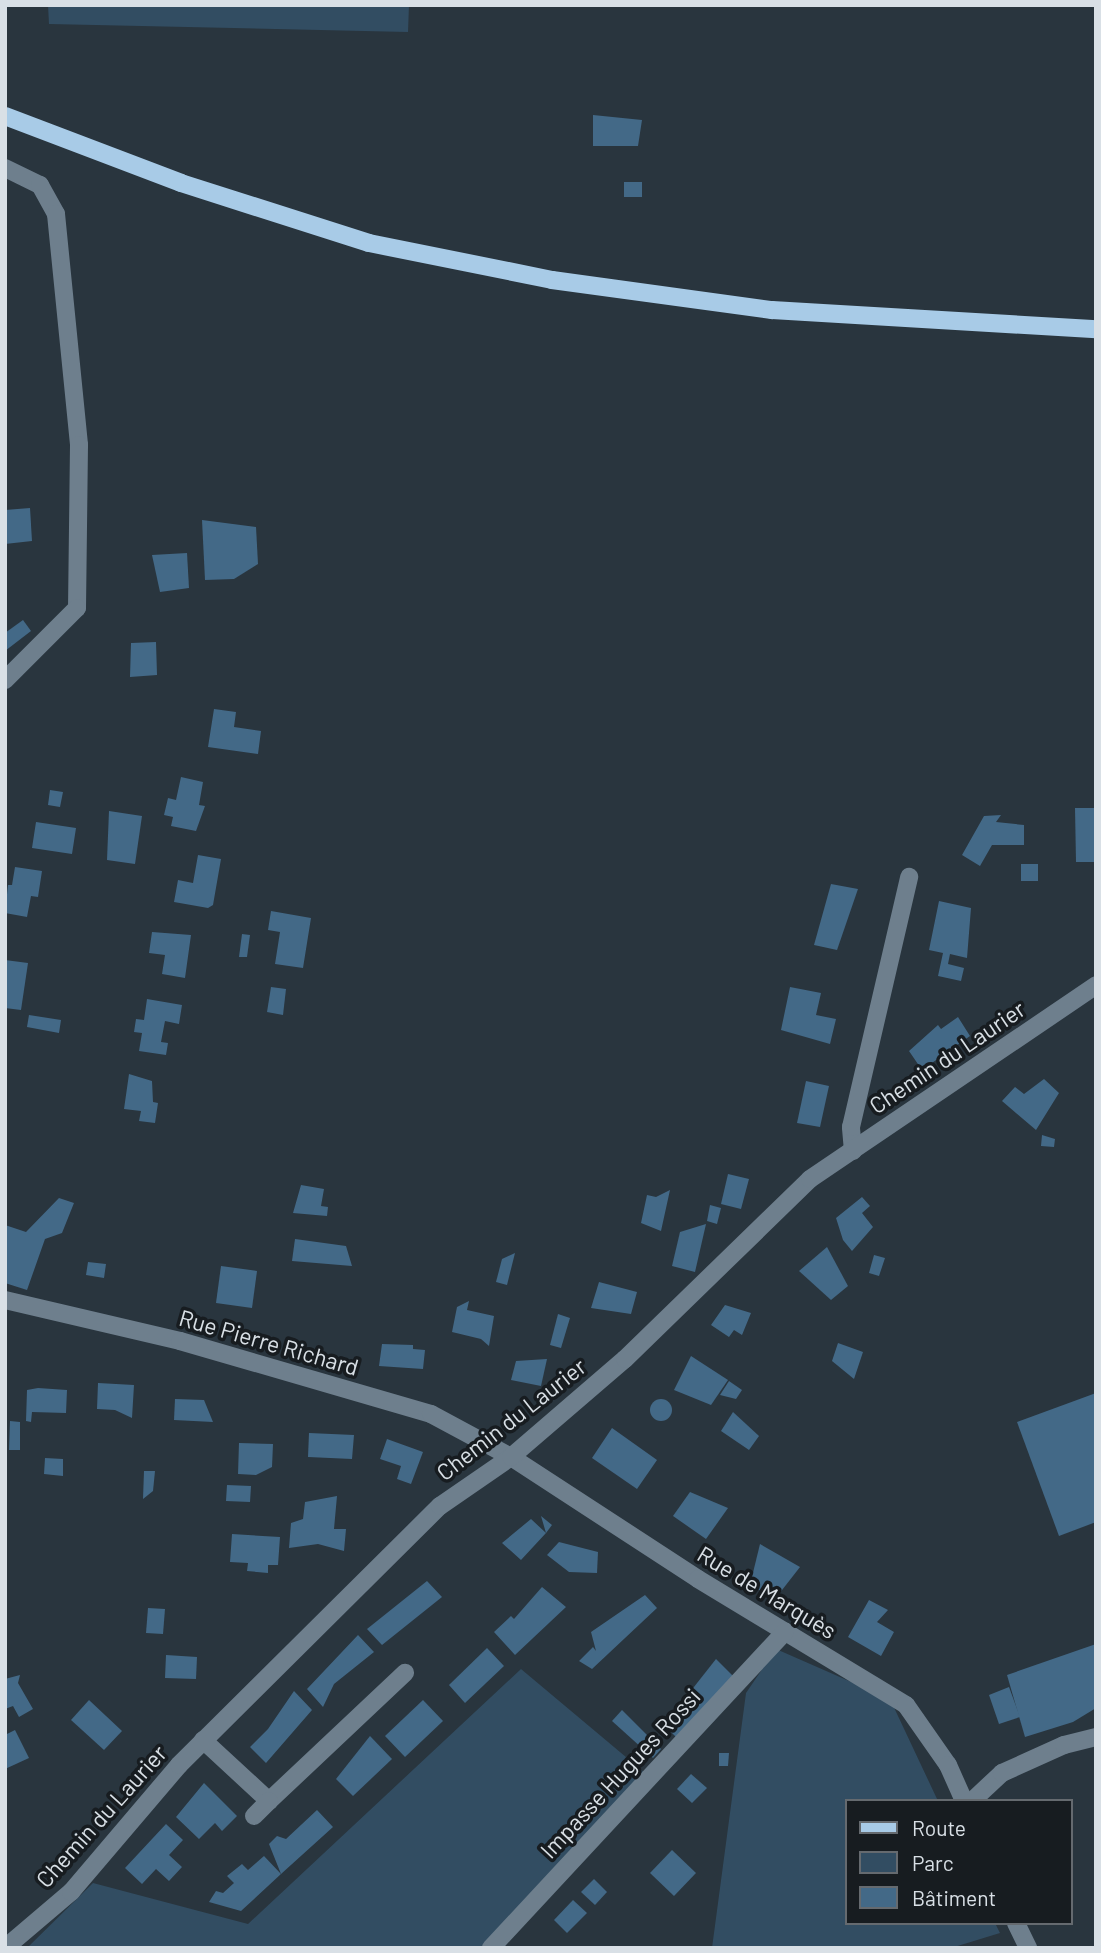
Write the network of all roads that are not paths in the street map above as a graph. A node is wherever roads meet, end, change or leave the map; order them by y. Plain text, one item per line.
1 (5, 116) edge
2 (5, 168) edge
3 (1096, 329) edge
4 (5, 680) edge
5 (909, 877) dead end
6 (1096, 985) edge
7 (853, 1151) junction
8 (5, 1300) edge
9 (511, 1457) junction
10 (785, 1632) junction
11 (405, 1673) dead end
12 (1096, 1737) edge
13 (203, 1740) junction
14 (963, 1799) edge
15 (974, 1799) edge
16 (269, 1801) junction
17 (254, 1816) dead end
18 (1017, 1925) edge
19 (5, 1948) edge
20 (491, 1948) edge
21 (1028, 1948) edge

1 - 3 main road
2 - 4 street
5 - 7 street
6 - 7 street, Chemin du Laurier
7 - 9 street, Chemin du Laurier
8 - 9 street, Rue Pierre Richard
9 - 10 street, Rue de Marquès
9 - 13 street, Chemin du Laurier
10 - 14 street, Rue de Marquès
10 - 20 street, Impasse Hugues Rossi
11 - 16 street
12 - 15 street
13 - 16 street
13 - 19 street, Chemin du Laurier
16 - 17 street
18 - 21 street

